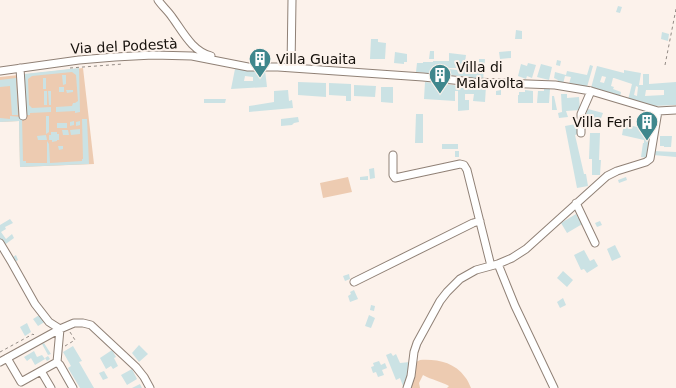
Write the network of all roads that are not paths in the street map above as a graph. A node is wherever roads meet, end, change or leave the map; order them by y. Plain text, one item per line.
1 (158, 0) edge
2 (292, 0) edge
3 (231, 64) junction
4 (20, 68) junction
5 (291, 68) junction
6 (0, 71) edge
7 (591, 91) junction
8 (676, 110) edge
9 (658, 111) junction
10 (23, 116) dead end
11 (581, 133) dead end
12 (393, 155) dead end
13 (576, 203) junction
14 (480, 221) junction
15 (0, 243) edge
16 (595, 243) dead end
17 (495, 265) junction
18 (354, 282) dead end
19 (60, 329) junction
20 (8, 358) junction
21 (0, 362) edge
22 (57, 362) junction
23 (41, 371) junction
24 (51, 388) edge
25 (73, 388) edge
26 (150, 388) edge
27 (407, 388) edge
28 (554, 388) edge

1 - 3 street
2 - 5 street
3 - 4 street, Via del Podestà
3 - 5 street, Via del Podestà
4 - 6 street, Via del Podestà
4 - 10 street
5 - 7 street, Via del Podestà
7 - 9 street, Via del Podestà
7 - 11 street
8 - 9 street, Via del Podestà
9 - 13 street
12 - 14 street
13 - 16 street
13 - 17 street
14 - 17 street
14 - 18 street
15 - 19 street
17 - 27 street
17 - 28 street
19 - 20 street
19 - 22 street
19 - 26 street
20 - 21 street
20 - 23 street
22 - 23 street
22 - 25 street
23 - 24 street

